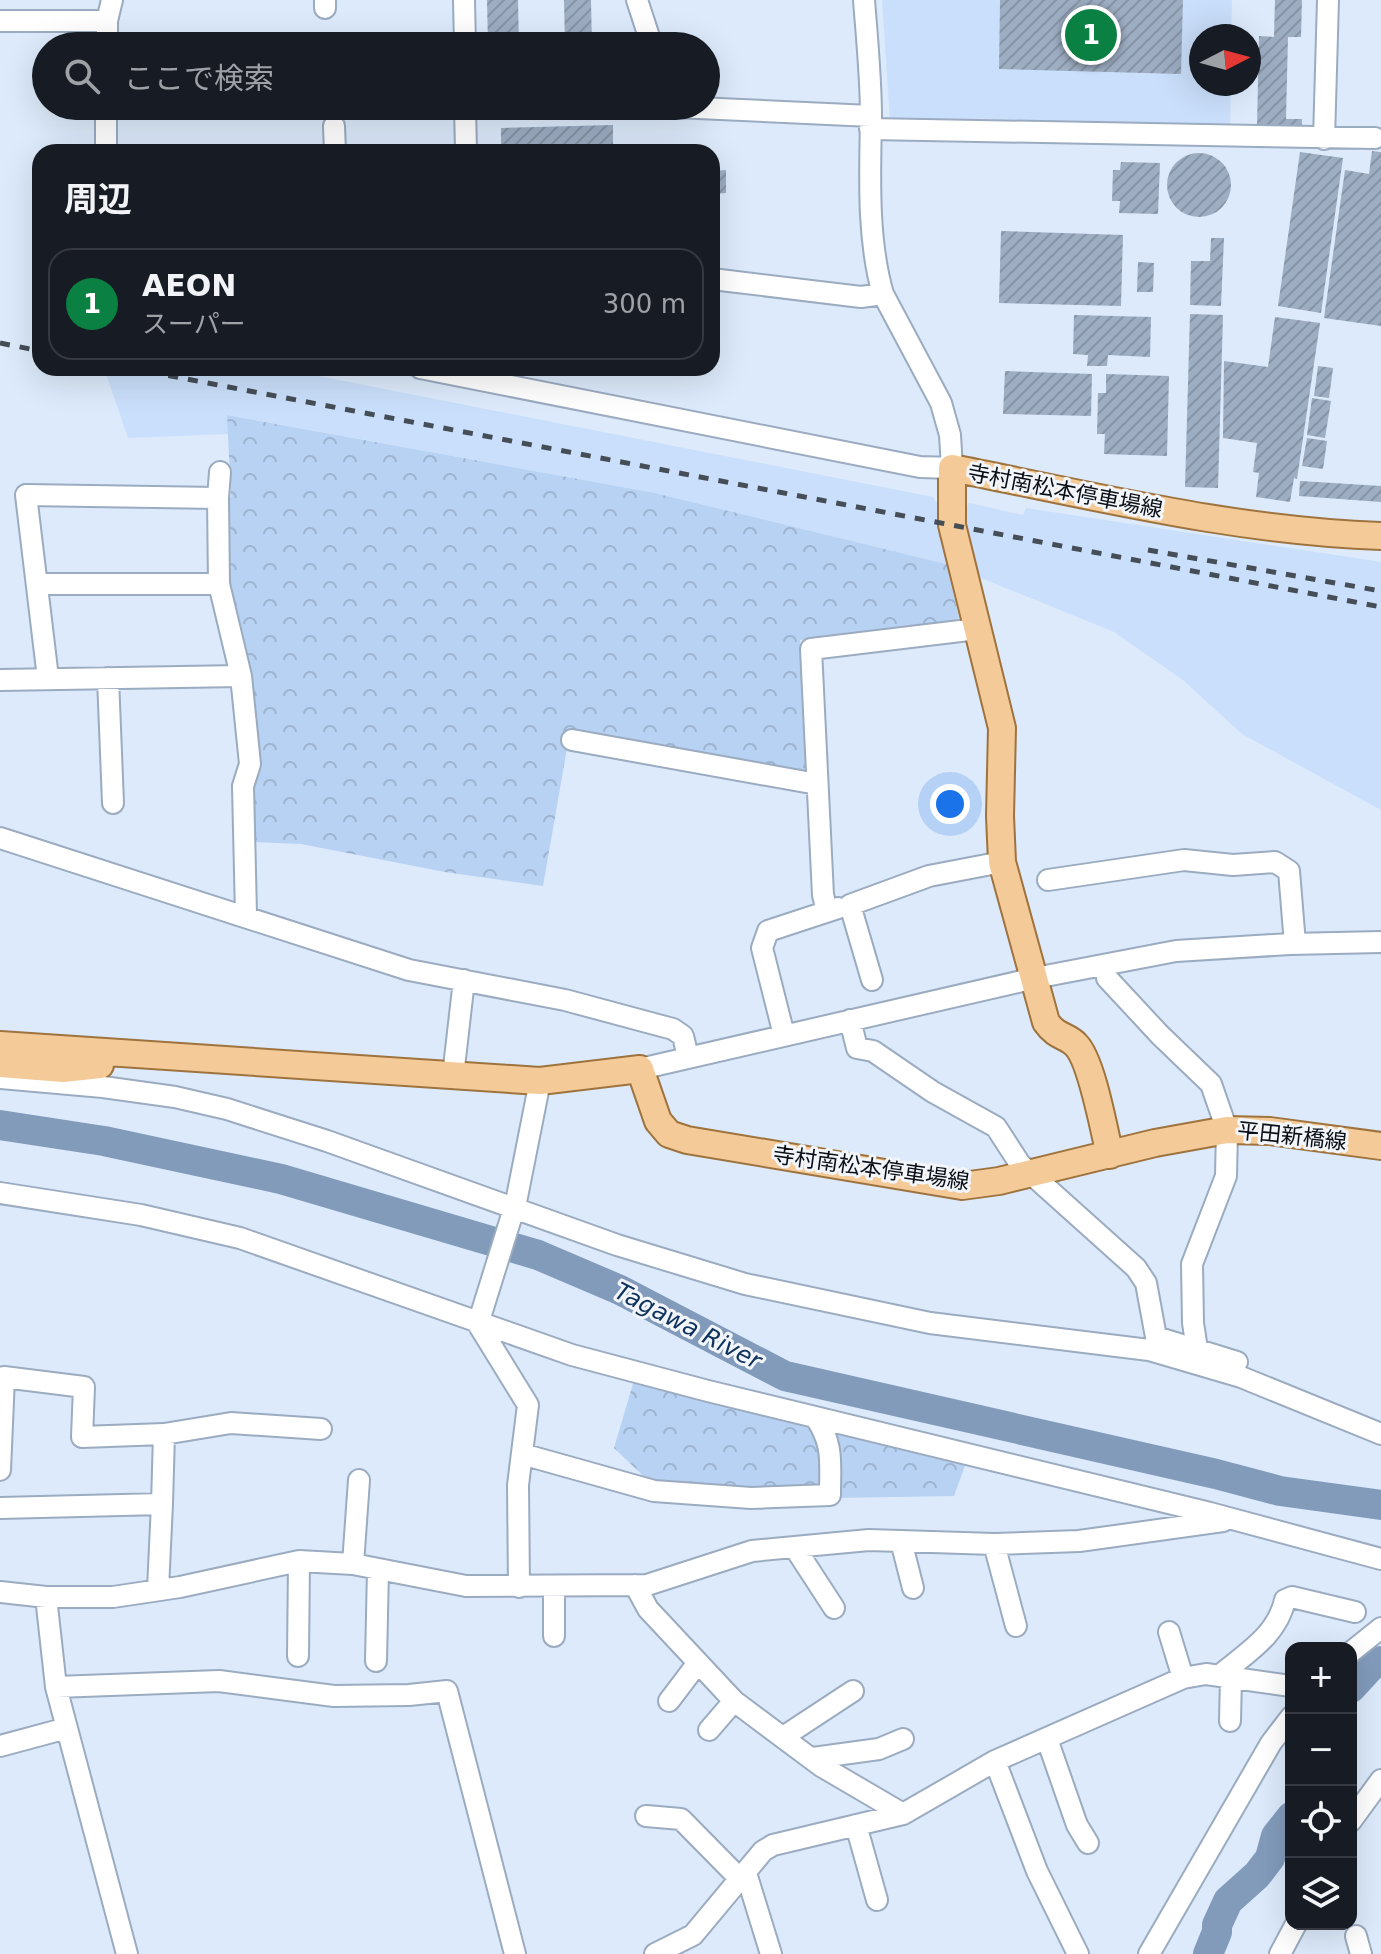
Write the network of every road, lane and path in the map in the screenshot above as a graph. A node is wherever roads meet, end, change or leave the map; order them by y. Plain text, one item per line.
1 (112, 0) edge
2 (464, 0) edge
3 (637, 0) edge
4 (864, 0) edge
5 (1328, 0) edge
6 (0, 21) edge
7 (107, 21) junction
8 (107, 32) edge
9 (465, 32) edge
10 (647, 32) edge
11 (720, 111) edge
12 (106, 120) edge
13 (465, 120) edge
14 (871, 122) junction
15 (334, 126) dead end
16 (1375, 138) dead end
17 (1324, 139) junction
18 (106, 144) edge
19 (335, 144) edge
20 (466, 144) edge
21 (720, 280) edge
22 (883, 294) junction
23 (486, 376) edge
24 (952, 468) junction
25 (220, 472) dead end
26 (218, 498) junction
27 (1381, 536) edge
28 (38, 584) junction
29 (219, 584) junction
30 (977, 629) junction
31 (241, 676) junction
32 (48, 678) junction
33 (108, 678) junction
34 (0, 680) edge
35 (572, 740) dead end
36 (817, 784) junction
37 (113, 803) dead end
38 (0, 838) edge
39 (1002, 862) junction
40 (1048, 880) dead end
41 (850, 905) junction
42 (827, 911) junction
43 (246, 915) junction
44 (1381, 942) edge
45 (1295, 944) junction
46 (1035, 978) junction
47 (1107, 978) dead end
48 (464, 980) junction
49 (872, 980) dead end
50 (850, 1020) junction
51 (784, 1035) junction
52 (0, 1045) edge
53 (143, 1056) junction
54 (688, 1057) junction
55 (0, 1064) edge
56 (640, 1069) junction
57 (453, 1076) junction
58 (0, 1078) edge
59 (540, 1081) junction
60 (1227, 1130) junction
61 (1381, 1146) edge
62 (1110, 1155) junction
63 (1030, 1174) junction
64 (0, 1193) edge
65 (512, 1212) junction
66 (478, 1322) junction
67 (1197, 1349) junction
68 (1255, 1382) junction
69 (815, 1417) junction
70 (321, 1429) dead end
71 (164, 1434) junction
72 (1381, 1434) edge
73 (0, 1444) edge
74 (522, 1454) junction
75 (0, 1470) edge
76 (359, 1480) dead end
77 (162, 1504) junction
78 (0, 1508) edge
79 (1234, 1520) junction
80 (901, 1541) junction
81 (994, 1544) junction
82 (795, 1548) junction
83 (1381, 1559) edge
84 (299, 1561) junction
85 (353, 1564) junction
86 (378, 1569) junction
87 (635, 1585) junction
88 (554, 1586) junction
89 (519, 1587) junction
90 (913, 1588) dead end
91 (158, 1589) junction
92 (0, 1592) edge
93 (46, 1597) junction
94 (834, 1608) dead end
95 (1355, 1612) dead end
96 (1016, 1626) dead end
97 (1381, 1628) edge
98 (1169, 1632) dead end
99 (554, 1636) dead end
100 (1357, 1647) edge
101 (298, 1656) dead end
102 (376, 1661) dead end
103 (697, 1664) junction
104 (1225, 1676) junction
105 (1183, 1678) junction
106 (1285, 1685) edge
107 (56, 1687) junction
108 (853, 1691) dead end
109 (669, 1701) dead end
110 (734, 1701) junction
111 (1230, 1721) dead end
112 (1285, 1725) edge
113 (67, 1728) junction
114 (709, 1730) dead end
115 (783, 1737) junction
116 (903, 1739) dead end
117 (1047, 1739) junction
118 (0, 1746) edge
119 (813, 1758) junction
120 (995, 1761) junction
121 (1381, 1780) edge
122 (1357, 1813) edge
123 (903, 1814) junction
124 (646, 1816) dead end
125 (856, 1825) junction
126 (1088, 1843) dead end
127 (743, 1876) junction
128 (880, 1888) dead end
129 (1064, 1926) junction
130 (1293, 1930) edge
131 (682, 1948) edge
132 (127, 1954) edge
133 (515, 1954) edge
134 (655, 1954) edge
135 (771, 1954) edge
136 (1067, 1954) edge
137 (1078, 1954) edge
138 (1149, 1954) edge
139 (1280, 1954) edge

1 - 7 street
2 - 9 street
3 - 10 street
4 - 14 street
5 - 17 street
6 - 7 street
7 - 8 street
11 - 14 street
12 - 18 street
13 - 20 street
14 - 17 street
14 - 22 street
15 - 19 street
16 - 17 street
21 - 22 street
22 - 24 street
23 - 24 street
24 - 27 main road, 寺村南松本停車場線
24 - 30 main road, 寺村南松本停車場線
25 - 26 street
26 - 28 street
26 - 29 street
28 - 29 street
28 - 32 street
29 - 31 street
30 - 36 street
30 - 39 main road, 寺村南松本停車場線
31 - 33 street
31 - 43 street
32 - 33 street
32 - 34 street
33 - 37 street
35 - 36 street
36 - 42 street
38 - 43 street
39 - 41 street
39 - 46 main road, 寺村南松本停車場線
40 - 45 street
41 - 42 street
41 - 49 street
42 - 51 street
43 - 48 street
44 - 45 street
45 - 46 street
46 - 50 street
46 - 62 main road, 寺村南松本停車場線
47 - 60 street
48 - 54 street
48 - 57 street
50 - 51 street
50 - 63 street
51 - 54 street
52 - 53 main road
53 - 55 main road
53 - 57 main road
54 - 56 street
56 - 59 main road
56 - 63 main road, 寺村南松本停車場線
57 - 59 main road
58 - 65 street
59 - 65 street
60 - 61 main road, 平田新橋線
60 - 62 main road, 平田新橋線
60 - 67 street
62 - 63 main road, 寺村南松本停車場線
63 - 67 street
64 - 66 street
65 - 66 street
65 - 68 street
66 - 69 street
66 - 74 street
67 - 68 street
68 - 72 street
69 - 74 street
69 - 79 street
70 - 71 street
71 - 73 street
71 - 77 street
73 - 75 street
74 - 89 street
76 - 85 street
77 - 78 street
77 - 91 street
79 - 81 street
79 - 83 street
80 - 81 street
80 - 82 street
80 - 90 street
81 - 96 street
82 - 87 street
82 - 94 street
84 - 85 street
84 - 91 street
84 - 101 street
85 - 86 street
86 - 89 street
86 - 102 street
87 - 88 street
87 - 103 street
88 - 89 street
88 - 99 street
91 - 93 street
92 - 93 street
93 - 107 street
95 - 104 street
97 - 100 street
98 - 105 street
103 - 109 street
103 - 110 street
104 - 105 street
104 - 106 street
104 - 111 street
105 - 117 street
107 - 113 street
107 - 133 street
108 - 115 street
110 - 114 street
110 - 115 street
112 - 138 street
113 - 118 street
113 - 132 street
115 - 119 street
116 - 119 street
117 - 120 street
117 - 126 street
119 - 123 street
120 - 123 street
120 - 129 street
121 - 122 street
123 - 125 street
124 - 127 street
125 - 127 street
125 - 128 street
127 - 131 street
127 - 135 street
129 - 136 street
129 - 137 street
130 - 139 street
131 - 134 street

